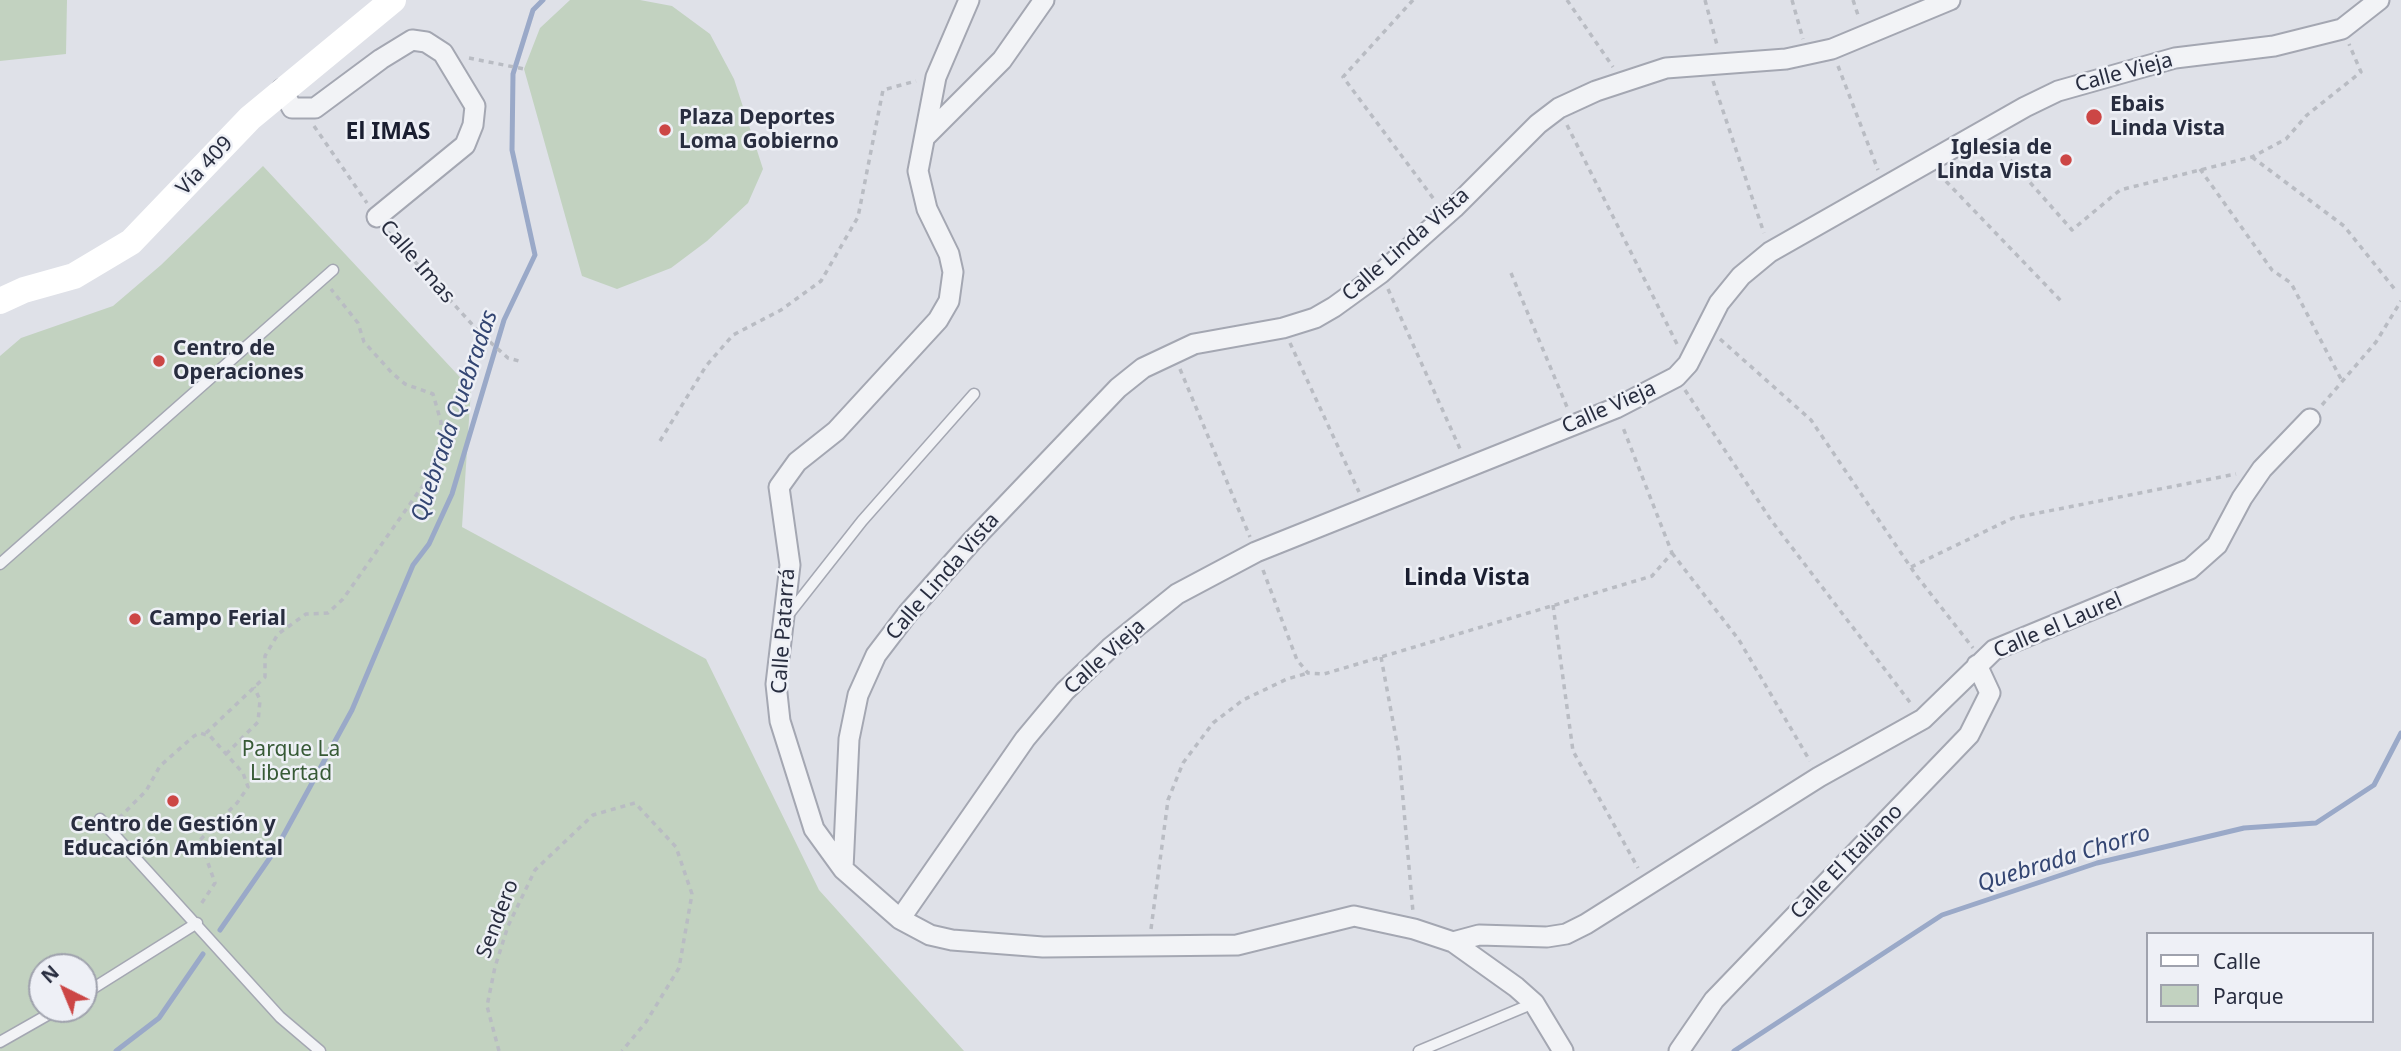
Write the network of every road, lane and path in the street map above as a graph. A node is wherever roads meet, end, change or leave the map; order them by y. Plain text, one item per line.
1 (393, 0) edge
2 (969, 0) edge
3 (1044, 0) edge
4 (1413, 0) edge
5 (1567, 0) edge
6 (1705, 0) edge
7 (1792, 0) edge
8 (1950, 0) edge
9 (2379, 0) edge
10 (2342, 29) junction
11 (1832, 49) junction
12 (1808, 54) junction
13 (481, 61) dead end
14 (1715, 65) junction
15 (521, 68) dead end
16 (936, 77) junction
17 (1622, 80) junction
18 (282, 89) junction
19 (1559, 108) junction
20 (302, 110) junction
21 (1984, 130) junction
22 (924, 138) junction
23 (2252, 158) junction
24 (1928, 163) junction
25 (2200, 169) junction
26 (1885, 188) junction
27 (1446, 215) junction
28 (377, 217) junction
29 (1770, 252) junction
30 (333, 270) dead end
31 (1381, 273) junction
32 (1511, 273) dead end
33 (322, 279) junction
34 (2397, 292) dead end
35 (0, 301) edge
36 (2401, 301) edge
37 (2062, 302) dead end
38 (1283, 328) junction
39 (1707, 328) junction
40 (1173, 351) junction
41 (519, 361) dead end
42 (1682, 370) junction
43 (2342, 381) junction
44 (974, 394) dead end
45 (1616, 408) junction
46 (2310, 419) joint
47 (1574, 425) junction
48 (660, 441) dead end
49 (1468, 466) junction
50 (2262, 469) junction
51 (1366, 506) junction
52 (1256, 552) junction
53 (1672, 554) junction
54 (0, 564) edge
55 (1911, 567) junction
56 (1553, 605) junction
57 (783, 620) junction
58 (1381, 657) junction
59 (1980, 663) junction
60 (1308, 673) junction
61 (254, 687) junction
62 (1923, 719) junction
63 (206, 733) junction
64 (226, 754) junction
65 (1819, 777) junction
66 (100, 819) dead end
67 (108, 828) junction
68 (844, 869) junction
69 (1647, 883) junction
70 (194, 919) junction
71 (900, 919) junction
72 (1414, 929) junction
73 (1453, 942) junction
74 (1149, 945) junction
75 (98, 984) edge
76 (1534, 1003) junction
77 (33, 1023) edge
78 (0, 1042) edge
79 (320, 1051) edge
80 (499, 1051) edge
81 (622, 1051) edge
82 (1419, 1051) edge
83 (1563, 1051) edge
84 (1679, 1051) edge

1 - 18 street, Vía 409
2 - 16 street, Calle Patarrá
3 - 22 street
4 - 27 path
5 - 17 path
6 - 14 path
7 - 12 path
8 - 11 street, Calle Linda Vista
9 - 10 street, Calle Vieja
10 - 21 street, Calle Vieja
10 - 23 path
11 - 12 street, Calle Linda Vista
11 - 26 path
12 - 14 street, Calle Linda Vista
13 - 15 path
14 - 17 street, Calle Linda Vista
14 - 29 path
16 - 22 street, Calle Patarrá
16 - 48 path
17 - 19 street, Calle Linda Vista
18 - 20 street
18 - 35 street, Vía 409
19 - 27 street, Calle Linda Vista
19 - 42 path
20 - 28 path
20 - 28 street, Calle Imas
21 - 24 street, Calle Vieja
21 - 25 path
22 - 57 street, Calle Patarrá
23 - 25 path
23 - 34 path
24 - 26 street, Calle Vieja
24 - 37 path
25 - 43 path
26 - 29 street, Calle Vieja
27 - 31 street, Calle Linda Vista
28 - 41 path, Calle Imas
29 - 39 street, Calle Vieja
30 - 33 lane
31 - 38 street, Calle Linda Vista
31 - 49 path
32 - 47 path
33 - 54 lane
33 - 61 path
36 - 43 path
38 - 40 street, Calle Linda Vista
38 - 51 path
39 - 42 street, Calle Vieja
39 - 55 path
40 - 52 path
40 - 68 street, Calle Linda Vista
42 - 45 street, Calle Vieja
42 - 62 path
43 - 46 path
44 - 57 lane
45 - 47 street, Calle Vieja
45 - 53 path
46 - 50 street, Calle el Laurel
47 - 49 street, Calle Vieja
49 - 51 street, Calle Vieja
50 - 55 path
50 - 59 street, Calle el Laurel
51 - 52 street, Calle Vieja
52 - 60 path
52 - 71 street, Calle Vieja
53 - 56 path
53 - 65 path
55 - 59 path
56 - 58 path
56 - 69 path
57 - 68 street, Calle Patarrá
58 - 60 path
58 - 72 path
59 - 62 street, Calle el Laurel
59 - 84 street, Calle El Italiano
60 - 74 path
61 - 63 path
61 - 64 path
62 - 65 street, Calle el Laurel
63 - 64 path
63 - 67 path
64 - 70 path
65 - 69 street, Calle el Laurel
66 - 67 lane
67 - 70 lane
68 - 71 street, Calle Patarrá
69 - 73 street, Calle el Laurel
70 - 75 lane
70 - 79 lane
71 - 74 street, Calle Patarrá
72 - 73 street, Calle Patarrá
72 - 74 street, Calle Patarrá
73 - 76 street, Calle Patarrá
76 - 82 lane
76 - 83 street, Calle Patarrá
77 - 78 lane
80 - 81 path, Sendero

